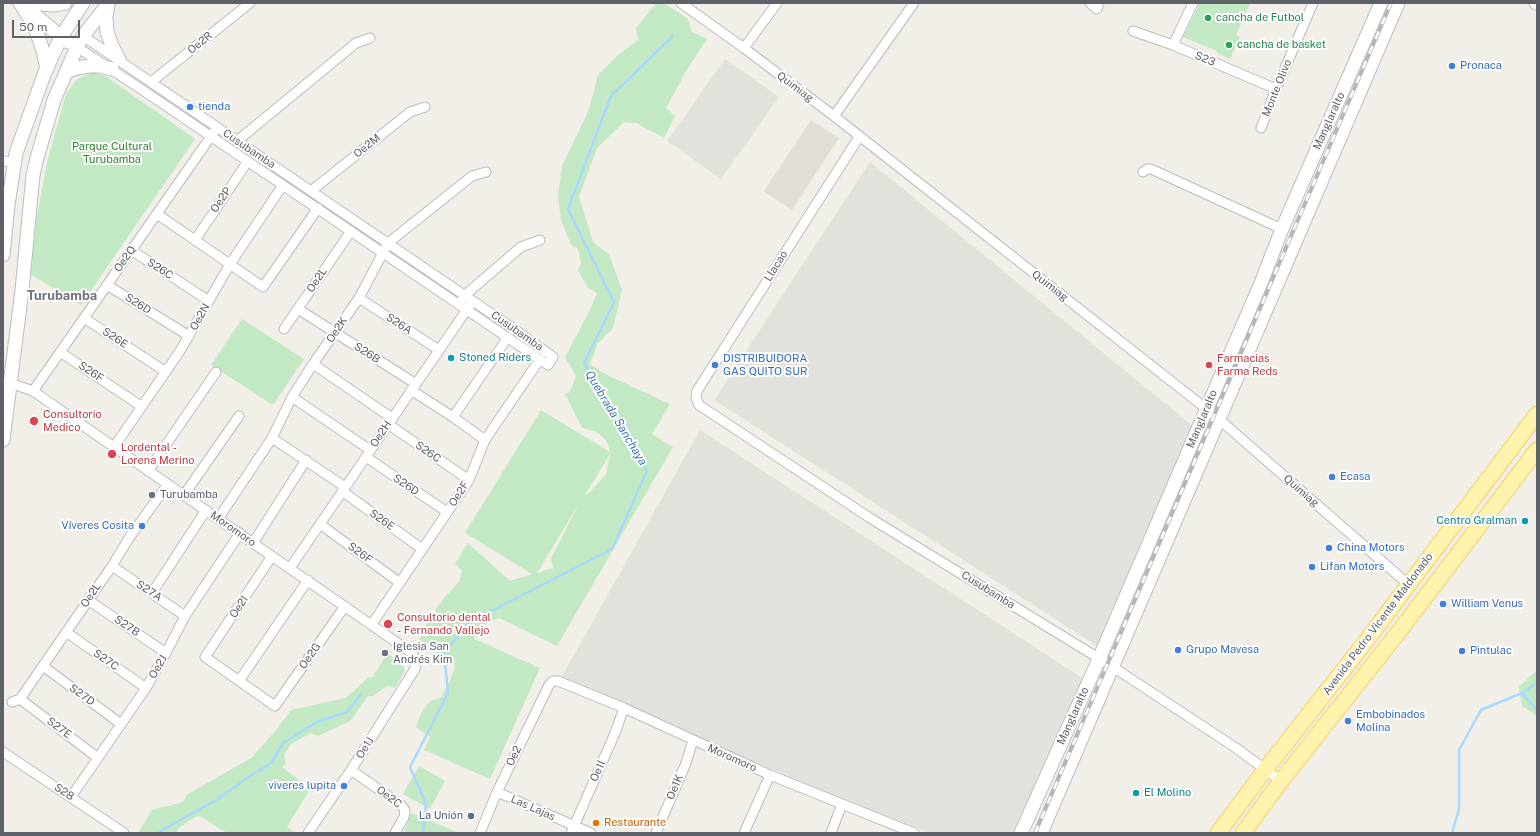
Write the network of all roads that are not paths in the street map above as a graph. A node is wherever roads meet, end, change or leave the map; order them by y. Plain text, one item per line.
1 (21, 3) edge
2 (29, 3) edge
3 (65, 3) edge
4 (83, 3) edge
5 (108, 3) edge
6 (250, 3) edge
7 (681, 3) edge
8 (777, 3) edge
9 (914, 3) edge
10 (1090, 3) edge
11 (1193, 3) edge
12 (1313, 3) edge
13 (1381, 3) edge
14 (1398, 3) edge
15 (1098, 6) edge
16 (1133, 31) dead end
17 (64, 32) junction
18 (370, 38) dead end
19 (80, 41) junction
20 (1173, 45) junction
21 (744, 48) junction
22 (115, 64) junction
23 (47, 69) junction
24 (66, 72) junction
25 (151, 82) junction
26 (1276, 89) junction
27 (425, 107) dead end
28 (834, 116) junction
29 (217, 127) junction
30 (1261, 128) dead end
31 (211, 136) junction
32 (859, 137) junction
33 (237, 141) junction
34 (248, 161) junction
35 (8, 162) edge
36 (486, 172) dead end
37 (1143, 172) dead end
38 (283, 185) junction
39 (311, 191) junction
40 (5, 205) edge
41 (318, 208) junction
42 (156, 214) junction
43 (1282, 229) junction
44 (350, 231) junction
45 (194, 240) junction
46 (540, 240) dead end
47 (388, 243) junction
48 (3, 249) edge
49 (131, 250) junction
50 (384, 253) junction
51 (230, 264) junction
52 (107, 285) junction
53 (359, 298) junction
54 (469, 298) junction
55 (209, 301) junction
56 (459, 304) junction
57 (298, 309) junction
58 (467, 309) junction
59 (84, 318) junction
60 (284, 329) dead end
61 (336, 333) junction
62 (189, 336) junction
63 (508, 337) junction
64 (438, 350) junction
65 (60, 352) junction
66 (540, 359) junction
67 (313, 364) junction
68 (166, 372) junction
69 (216, 372) dead end
70 (7, 382) edge
71 (414, 387) junction
72 (33, 391) junction
73 (292, 397) junction
74 (696, 398) joint
75 (141, 406) junction
76 (1207, 409) junction
77 (1537, 414) edge
78 (239, 416) dead end
79 (453, 417) junction
80 (1219, 419) junction
81 (390, 421) junction
82 (272, 438) junction
83 (3, 440) edge
84 (485, 440) junction
85 (114, 447) junction
86 (1537, 450) edge
87 (368, 454) junction
88 (306, 460) junction
89 (148, 471) junction
90 (469, 480) junction
91 (168, 484) junction
92 (344, 489) junction
93 (184, 495) junction
94 (206, 510) junction
95 (447, 512) junction
96 (218, 519) junction
97 (320, 524) junction
98 (240, 533) junction
99 (253, 543) junction
100 (422, 549) junction
101 (272, 556) junction
102 (112, 566) junction
103 (290, 568) junction
104 (308, 580) junction
105 (400, 583) junction
106 (1408, 584) junction
107 (152, 593) junction
108 (88, 600) junction
109 (345, 606) junction
110 (185, 616) junction
111 (372, 624) junction
112 (66, 632) junction
113 (166, 653) junction
114 (1099, 658) junction
115 (416, 660) joint
116 (43, 666) junction
117 (1113, 667) junction
118 (239, 680) junction
119 (553, 681) joint
120 (146, 688) junction
121 (16, 700) joint
122 (624, 708) junction
123 (122, 724) junction
124 (693, 740) junction
125 (3, 752) edge
126 (98, 758) junction
127 (351, 770) junction
128 (1265, 770) junction
129 (770, 775) junction
130 (1281, 782) junction
131 (497, 792) junction
132 (71, 797) junction
133 (842, 804) junction
134 (572, 829) edge
135 (124, 833) edge
136 (308, 833) edge
137 (395, 833) edge
138 (480, 833) edge
139 (591, 833) edge
140 (656, 833) edge
141 (744, 833) edge
142 (831, 833) edge
143 (914, 833) edge
144 (1021, 833) edge
145 (1041, 833) edge
146 (1218, 833) edge
147 (1243, 833) edge

1 - 17 main road, Cusubamba
1 - 23 main road
2 - 3 main road
4 - 17 main road
5 - 19 main road
5 - 22 main road
6 - 25 street, Oe2R
7 - 21 street, Quimiag
8 - 21 street
9 - 28 street
10 - 15 street
11 - 20 street
12 - 26 street, Monte Olivo
13 - 43 main road, Manglaralto
14 - 80 main road, Manglaralto
16 - 20 street, S23
17 - 19 main road, Cusubamba
17 - 23 main road
18 - 33 street
19 - 22 street, Cusubamba
19 - 22 street, Cusubamba
19 - 24 main road
20 - 26 street, S23
21 - 28 street, Quimiag
22 - 24 main road
22 - 25 street, Cusubamba
22 - 31 street, Cusubamba
23 - 35 main road
24 - 70 main road
25 - 29 street, Cusubamba
26 - 30 street, Monte Olivo
27 - 39 street, Oe2M
28 - 32 street, Quimiag
29 - 31 street, Oe2Q
29 - 33 street, Cusubamba
31 - 34 street, Cusubamba
31 - 42 street, Oe2Q
32 - 74 street, Llacao
32 - 76 street, Quimiag
33 - 39 street, Cusubamba
34 - 38 street, Cusubamba
34 - 45 street, Oe2P
35 - 40 main road
36 - 47 street, Oe2K
37 - 43 street
38 - 41 street, Cusubamba
38 - 51 street, Oe2N
39 - 47 street, Cusubamba
40 - 48 main road
41 - 44 street, Cusubamba
41 - 51 street
42 - 45 street
42 - 49 street, Oe2Q
43 - 76 main road, Manglaralto
44 - 50 street, Cusubamba
44 - 57 street, Oe2L
45 - 51 street
46 - 54 street, Oe2H
47 - 50 street, Oe2K
47 - 54 street, Cusubamba
49 - 52 street, Oe2Q
49 - 55 street, S26C
50 - 53 street, Oe2K
50 - 56 street, Cusubamba
51 - 55 street, Oe2N
52 - 59 street, Oe2Q
52 - 62 street, S26D
53 - 61 street, Oe2K
53 - 64 street, S26A
54 - 56 street, Oe2H
54 - 58 street, Oe2H
54 - 66 street, Cusubamba
55 - 62 street, Oe2N
56 - 58 street, Cusubamba
57 - 60 street, Oe2L
57 - 61 street, S26B
58 - 63 street, Cusubamba
58 - 64 street, Oe2H
59 - 65 street, Oe2Q
59 - 68 street, S26E
61 - 67 street, Oe2K
61 - 71 street, S26B
62 - 68 street, Oe2N
63 - 66 street, Cusubamba
63 - 79 street
64 - 71 street, Oe2H
65 - 72 street, Oe2Q
65 - 75 street, S26F
66 - 84 street, Oe2F
67 - 73 street, Oe2K
67 - 81 street, S26C
68 - 75 street, Oe2N
69 - 89 street
70 - 72 street, Moromoro
70 - 83 main road
71 - 79 street, S26B
71 - 81 street, Oe2H
72 - 85 street, Moromoro
73 - 82 street, Oe2K
73 - 87 street, S26D
74 - 114 street, Cusubamba
75 - 85 street, Oe2N
76 - 80 street, Quimiag
76 - 114 main road, Manglaralto
77 - 106 main road, Avenida Pedro Vicente Maldonado
78 - 93 street
79 - 84 street, S26B
80 - 106 street, Quimiag
80 - 117 main road, Manglaralto
81 - 87 street, Oe2H
81 - 90 street, S26C
82 - 88 street, S26E
82 - 96 street, Oe2K
84 - 90 street, Oe2F
85 - 89 street, Moromoro
86 - 130 main road, Avenida Pedro Vicente Maldonado
87 - 92 street, Oe2H
87 - 95 street, S26D
88 - 92 street, S26E
88 - 99 street
89 - 91 street, Moromoro
90 - 95 street, Oe2F
91 - 93 street, Moromoro
91 - 102 street, Oe2L
92 - 97 street, Oe2H
92 - 100 street, S26E
93 - 94 street, Moromoro
94 - 96 street, Moromoro
94 - 107 street
95 - 100 street, Oe2F
96 - 98 street, Moromoro
97 - 103 street, Oe2H
97 - 105 street, S26F
98 - 99 street, Moromoro
98 - 110 street, Oe2J
99 - 101 street, Moromoro
100 - 105 street, Oe2F
101 - 103 street, Moromoro
101 - 118 street, Oe2I
102 - 107 street, S27A
102 - 108 street, Oe2L
103 - 104 street, Moromoro
104 - 109 street, Moromoro
104 - 118 street
105 - 111 street, Oe2F
106 - 128 main road, Avenida Pedro Vicente Maldonado
107 - 110 street, S27A
108 - 112 street, Oe2L
108 - 113 street, S27B
109 - 111 street, Moromoro
109 - 118 street, Oe2G
110 - 113 street, Oe2J
111 - 115 street, Moromoro
112 - 116 street, Oe2L
112 - 120 street, S27C
113 - 120 street, Oe2J
114 - 117 street, Cusubamba
114 - 144 main road, Manglaralto
115 - 127 street, Oe1J
116 - 121 street, Oe2L
116 - 123 street, S27D
117 - 128 street, Cusubamba
117 - 145 main road, Manglaralto
119 - 122 street, Moromoro
119 - 131 street, Oe2
120 - 123 street, Oe2J
121 - 126 street, S27E
122 - 124 street, Moromoro
122 - 134 street, Oe1l
123 - 126 street, Oe2J
124 - 129 street, Moromoro
124 - 140 street, Oe1K
125 - 132 street, S28
126 - 132 street, Oe2J
127 - 136 street, Oe1J
127 - 137 street, Oe2C
128 - 130 street, Cusubamba
128 - 146 main road, Avenida Pedro Vicente Maldonado
129 - 133 street, Moromoro
129 - 141 street
130 - 147 main road, Avenida Pedro Vicente Maldonado
131 - 134 street, Las Lajas
131 - 138 street, Oe2
132 - 135 street, S28
133 - 142 street
133 - 143 street, Moromoro
134 - 139 street, Las Lajas

